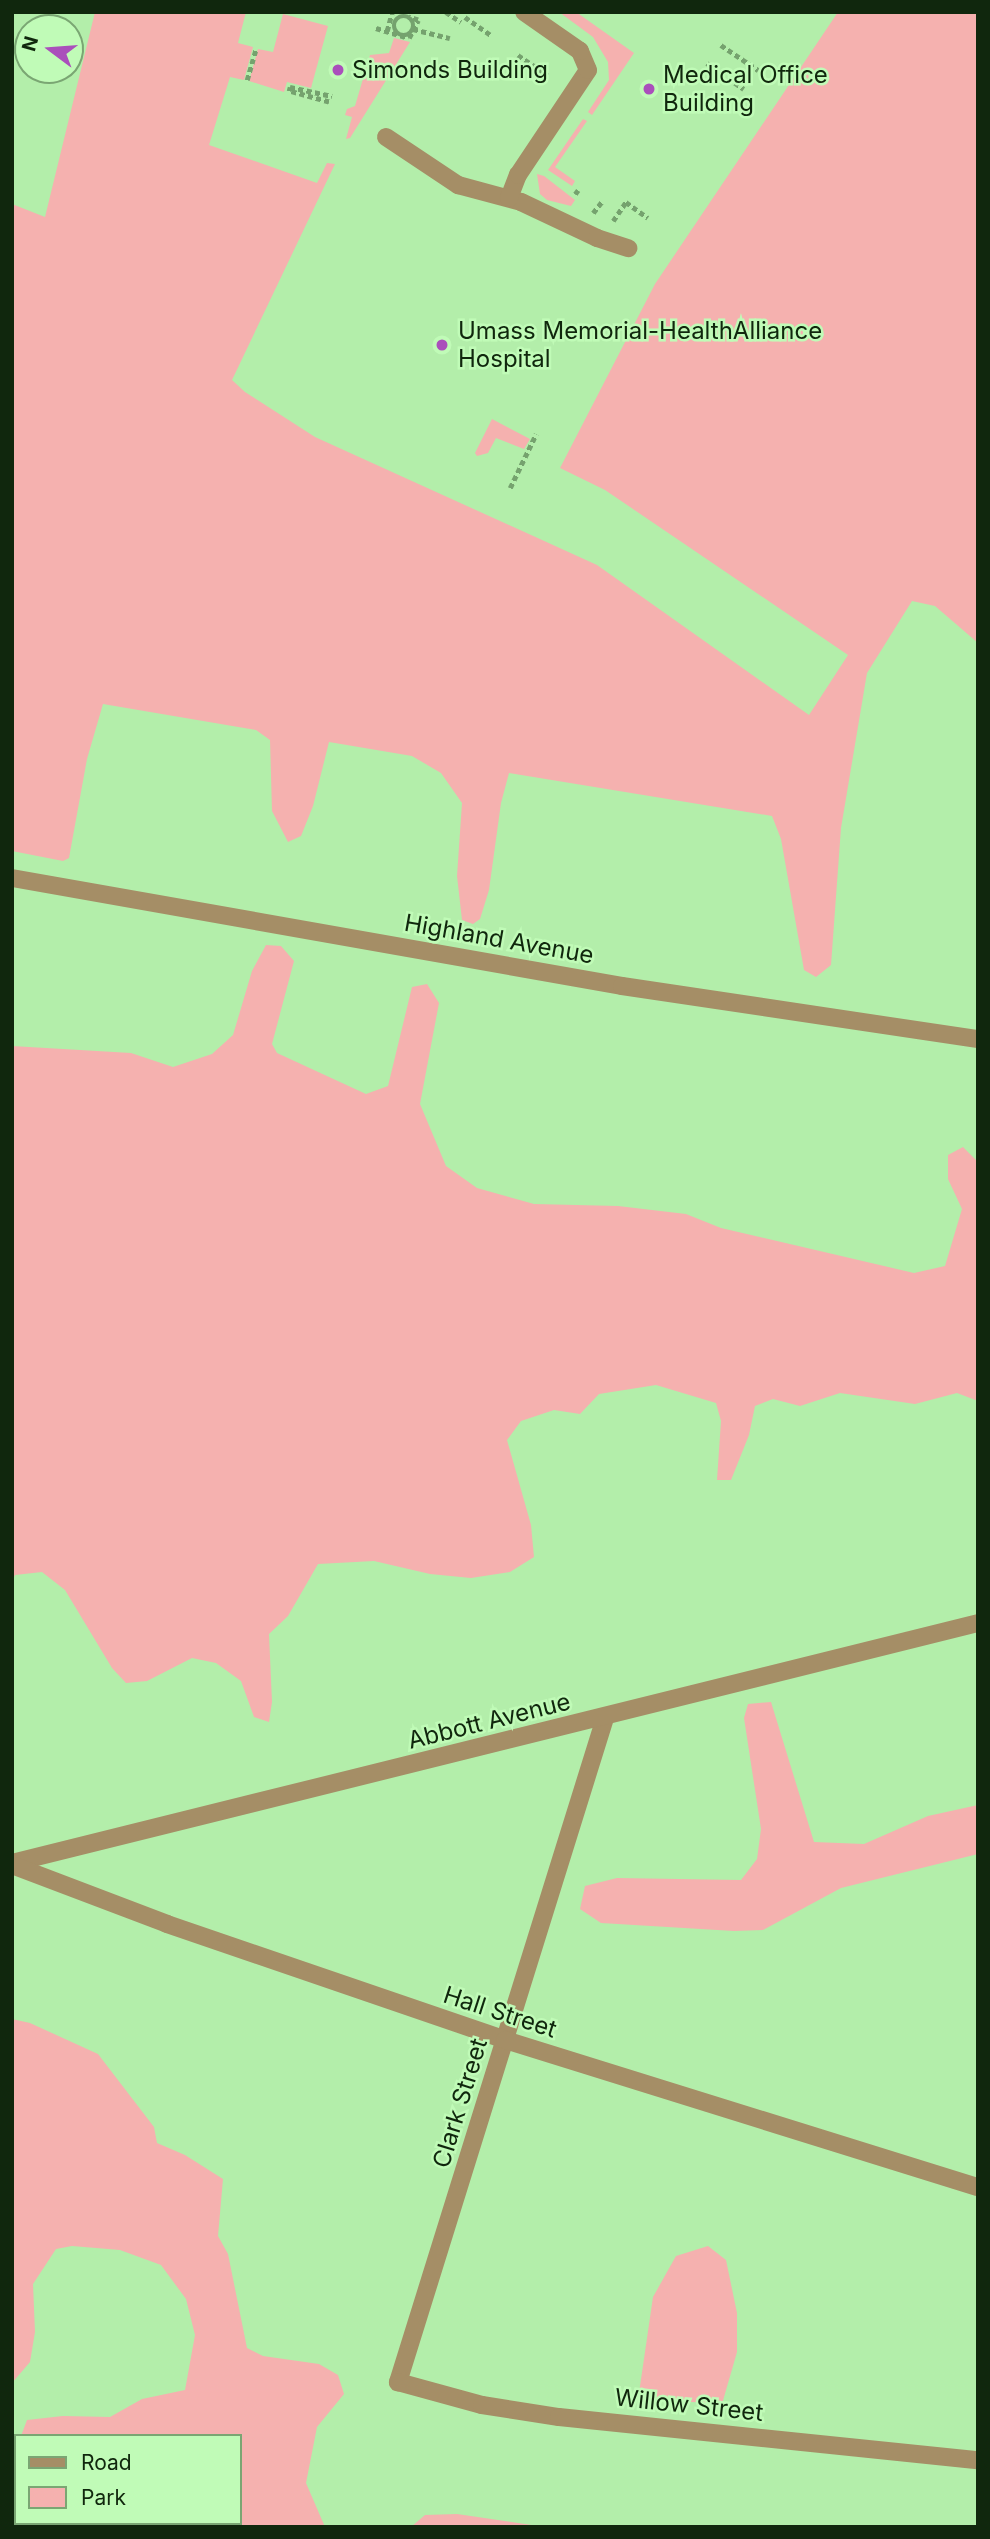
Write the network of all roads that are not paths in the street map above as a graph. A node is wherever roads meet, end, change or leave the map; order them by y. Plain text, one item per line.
1 (524, 12) edge
2 (386, 137) dead end
3 (509, 198) junction
4 (628, 248) dead end
5 (12, 878) edge
6 (978, 1039) edge
7 (978, 1623) edge
8 (605, 1718) junction
9 (12, 1864) edge
10 (505, 2040) junction
11 (978, 2187) edge
12 (398, 2382) joint
13 (978, 2460) edge

1 - 3 street
2 - 3 street
3 - 4 street
5 - 6 street, Highland Avenue
7 - 8 street, Abbott Avenue
8 - 9 street, Abbott Avenue
8 - 10 street, Clark Street
9 - 10 street, Hall Street
10 - 11 street, Hall Street
10 - 12 street, Clark Street
12 - 13 street, Willow Street

